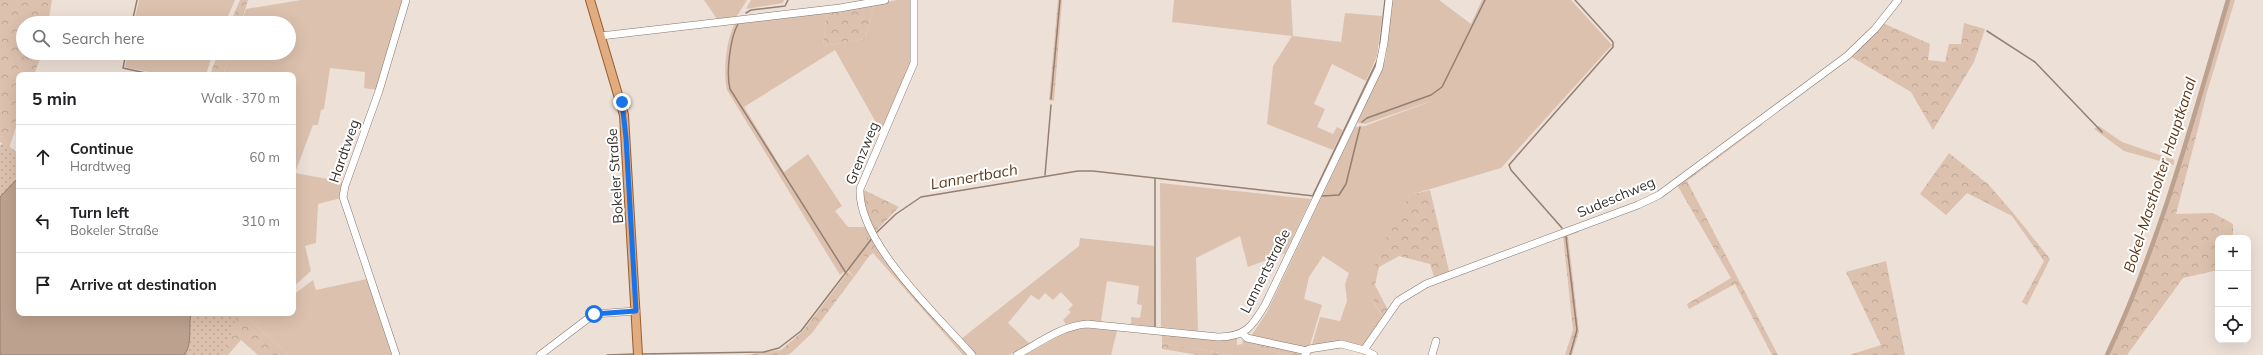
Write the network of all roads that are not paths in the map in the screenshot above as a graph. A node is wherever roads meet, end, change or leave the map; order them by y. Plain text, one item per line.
1 (406, 0) edge
2 (590, 0) edge
3 (885, 0) edge
4 (914, 0) edge
5 (1389, 0) edge
6 (1898, 0) edge
7 (601, 36) junction
8 (636, 311) junction
9 (1242, 333) junction
10 (1436, 340) dead end
11 (1364, 350) junction
12 (638, 352) edge
13 (1306, 353) edge
14 (396, 355) edge
15 (540, 355) edge
16 (972, 355) edge
17 (1017, 355) edge
18 (1374, 355) edge
19 (1432, 355) edge

1 - 14 street, Hardtweg
2 - 7 main road, Bokeler Straße
3 - 7 street
4 - 16 street, Grenzweg
5 - 9 street, Lannertstraße
6 - 11 street, Sudeschweg
7 - 8 main road, Bokeler Straße
8 - 12 main road, Bokeler Straße
8 - 15 street
9 - 13 street
9 - 17 street, Lannertstraße
10 - 19 street
11 - 13 street
11 - 18 street

